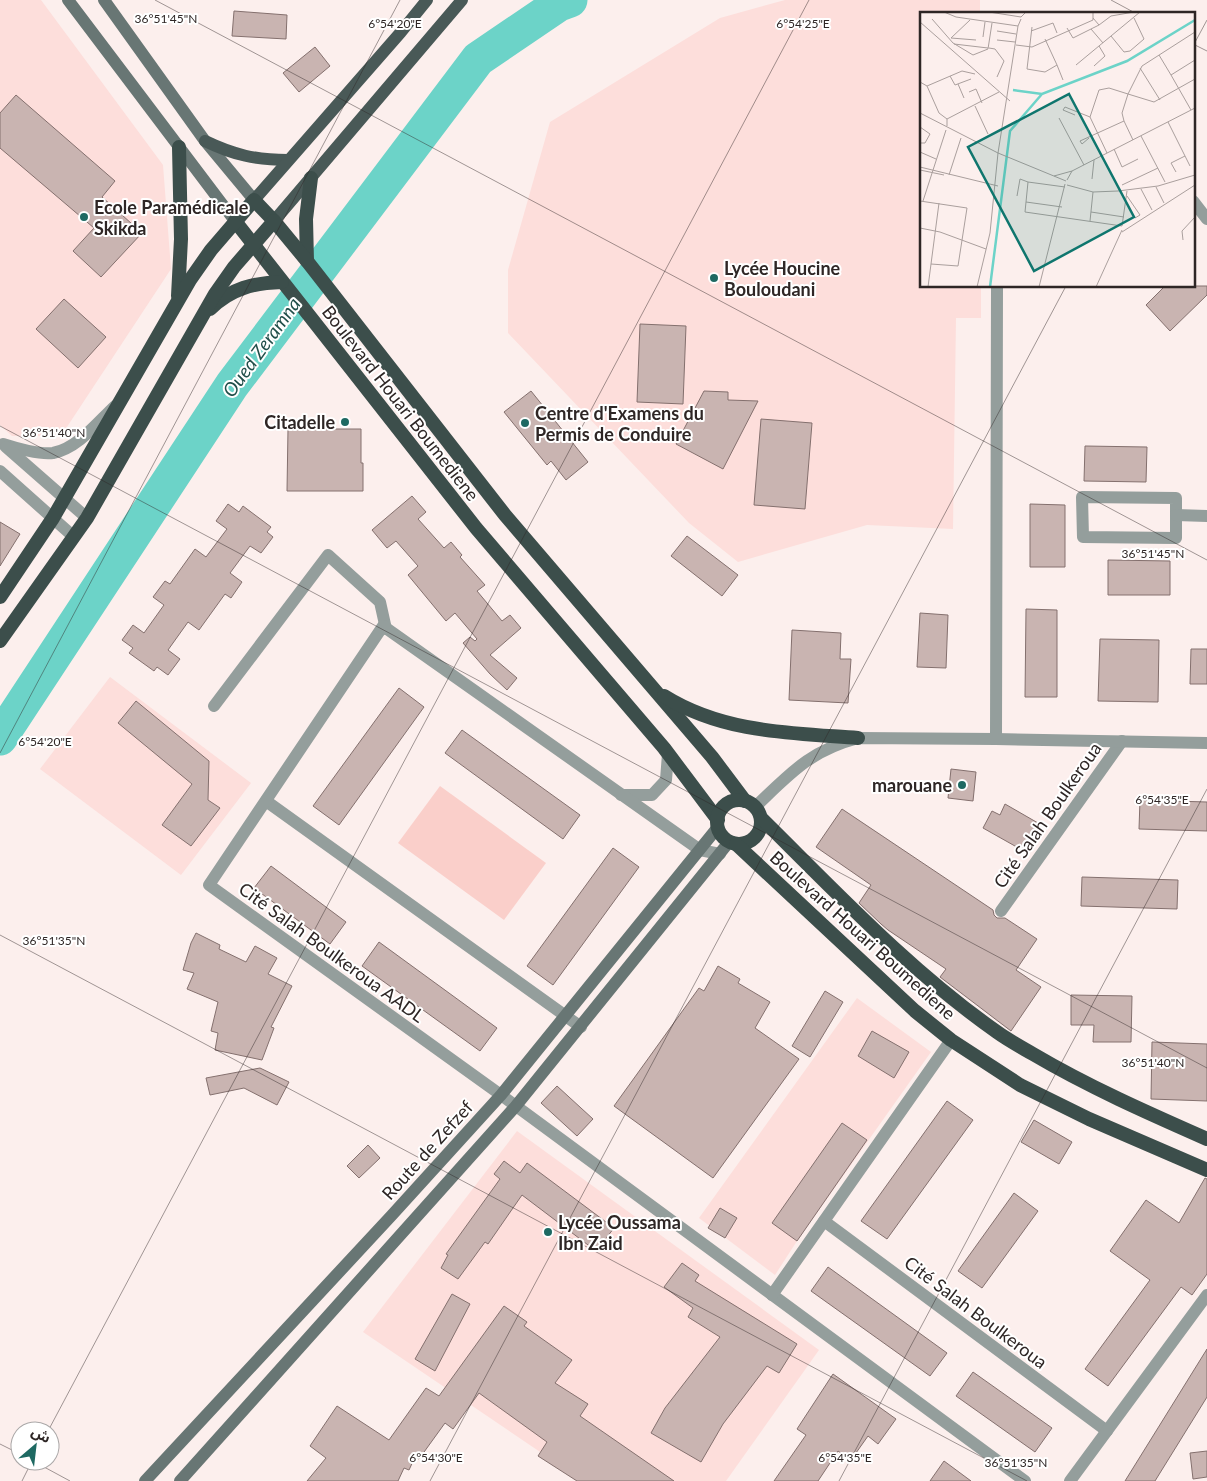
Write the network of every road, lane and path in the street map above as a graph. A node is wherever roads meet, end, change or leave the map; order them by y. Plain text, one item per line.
1 (68, 0) edge
2 (104, 0) edge
3 (427, 0) edge
4 (462, 0) edge
5 (205, 141) junction
6 (179, 147) junction
7 (288, 160) junction
8 (311, 178) junction
9 (254, 200) junction
10 (1194, 202) edge
11 (1207, 219) edge
12 (235, 221) junction
13 (274, 221) junction
14 (253, 245) junction
15 (306, 261) junction
16 (282, 282) junction
17 (997, 288) edge
18 (178, 301) junction
19 (202, 317) junction
20 (117, 404) junction
21 (1, 443) edge
22 (0, 471) edge
23 (64, 498) junction
24 (1176, 515) junction
25 (1207, 516) edge
26 (53, 518) junction
27 (87, 518) junction
28 (74, 536) junction
29 (0, 597) edge
30 (386, 629) junction
31 (0, 641) edge
32 (654, 690) junction
33 (214, 706) dead end
34 (858, 738) junction
35 (996, 739) junction
36 (1122, 740) junction
37 (1207, 743) edge
38 (668, 754) junction
39 (622, 795) junction
40 (266, 800) junction
41 (754, 809) junction
42 (718, 824) junction
43 (733, 843) junction
44 (700, 850) junction
45 (720, 854) junction
46 (1001, 911) dead end
47 (565, 1015) junction
48 (581, 1027) junction
49 (951, 1040) junction
50 (501, 1096) junction
51 (516, 1107) junction
52 (1207, 1138) edge
53 (1207, 1170) edge
54 (824, 1221) junction
55 (772, 1295) junction
56 (1207, 1295) edge
57 (1106, 1432) junction
58 (144, 1481) edge
59 (180, 1481) edge
60 (1025, 1481) edge
61 (1070, 1481) edge

1 - 6 main road, Boulevard Houari Boumediene
2 - 5 main road, Boulevard Houari Boumediene
3 - 7 main road
4 - 8 main road
5 - 7 main road
5 - 9 main road, Boulevard Houari Boumediene
6 - 12 main road, Boulevard Houari Boumediene
6 - 18 highway
7 - 9 main road
8 - 13 main road
8 - 15 highway
9 - 12 highway
9 - 13 highway, Boulevard Houari Boumediene
10 - 11 street
12 - 14 highway, Boulevard Houari Boumediene
12 - 18 highway
13 - 14 highway
13 - 15 highway, Boulevard Houari Boumediene
14 - 16 highway, Boulevard Houari Boumediene
14 - 19 highway
15 - 32 highway, Boulevard Houari Boumediene
16 - 19 highway
16 - 38 highway, Boulevard Houari Boumediene
17 - 35 street
18 - 20 highway
19 - 27 highway
20 - 21 street
20 - 23 highway
21 - 23 street
22 - 26 street
23 - 26 highway
23 - 27 street
24 - 24 street
24 - 25 street
26 - 28 street
26 - 29 highway
27 - 28 highway
28 - 31 highway
30 - 33 street
30 - 39 street
30 - 40 street, Cité Salah Boulkeroua AADL
32 - 34 highway
32 - 41 highway, Boulevard Houari Boumediene
34 - 35 street
34 - 41 street
35 - 36 street
36 - 37 street
36 - 46 street, Cité Salah Boulkeroua
38 - 39 street
38 - 42 highway, Boulevard Houari Boumediene
39 - 44 street
40 - 47 street
40 - 50 street, Cité Salah Boulkeroua AADL
41 - 42 highway
41 - 43 highway
41 - 52 highway, Boulevard Houari Boumediene
42 - 43 highway
42 - 44 main road, Route de Zefzef
43 - 45 main road
43 - 49 highway, Boulevard Houari Boumediene
44 - 45 street
44 - 47 main road, Route de Zefzef
45 - 48 main road
47 - 48 street
47 - 50 main road, Route de Zefzef
48 - 51 main road
49 - 53 highway, Boulevard Houari Boumediene
49 - 54 street
50 - 51 street, Cité Salah Boulkeroua AADL
50 - 58 main road, Route de Zefzef
51 - 55 street
51 - 59 main road
54 - 55 street
54 - 57 street, Cité Salah Boulkeroua
55 - 60 street
56 - 57 street
57 - 61 street

